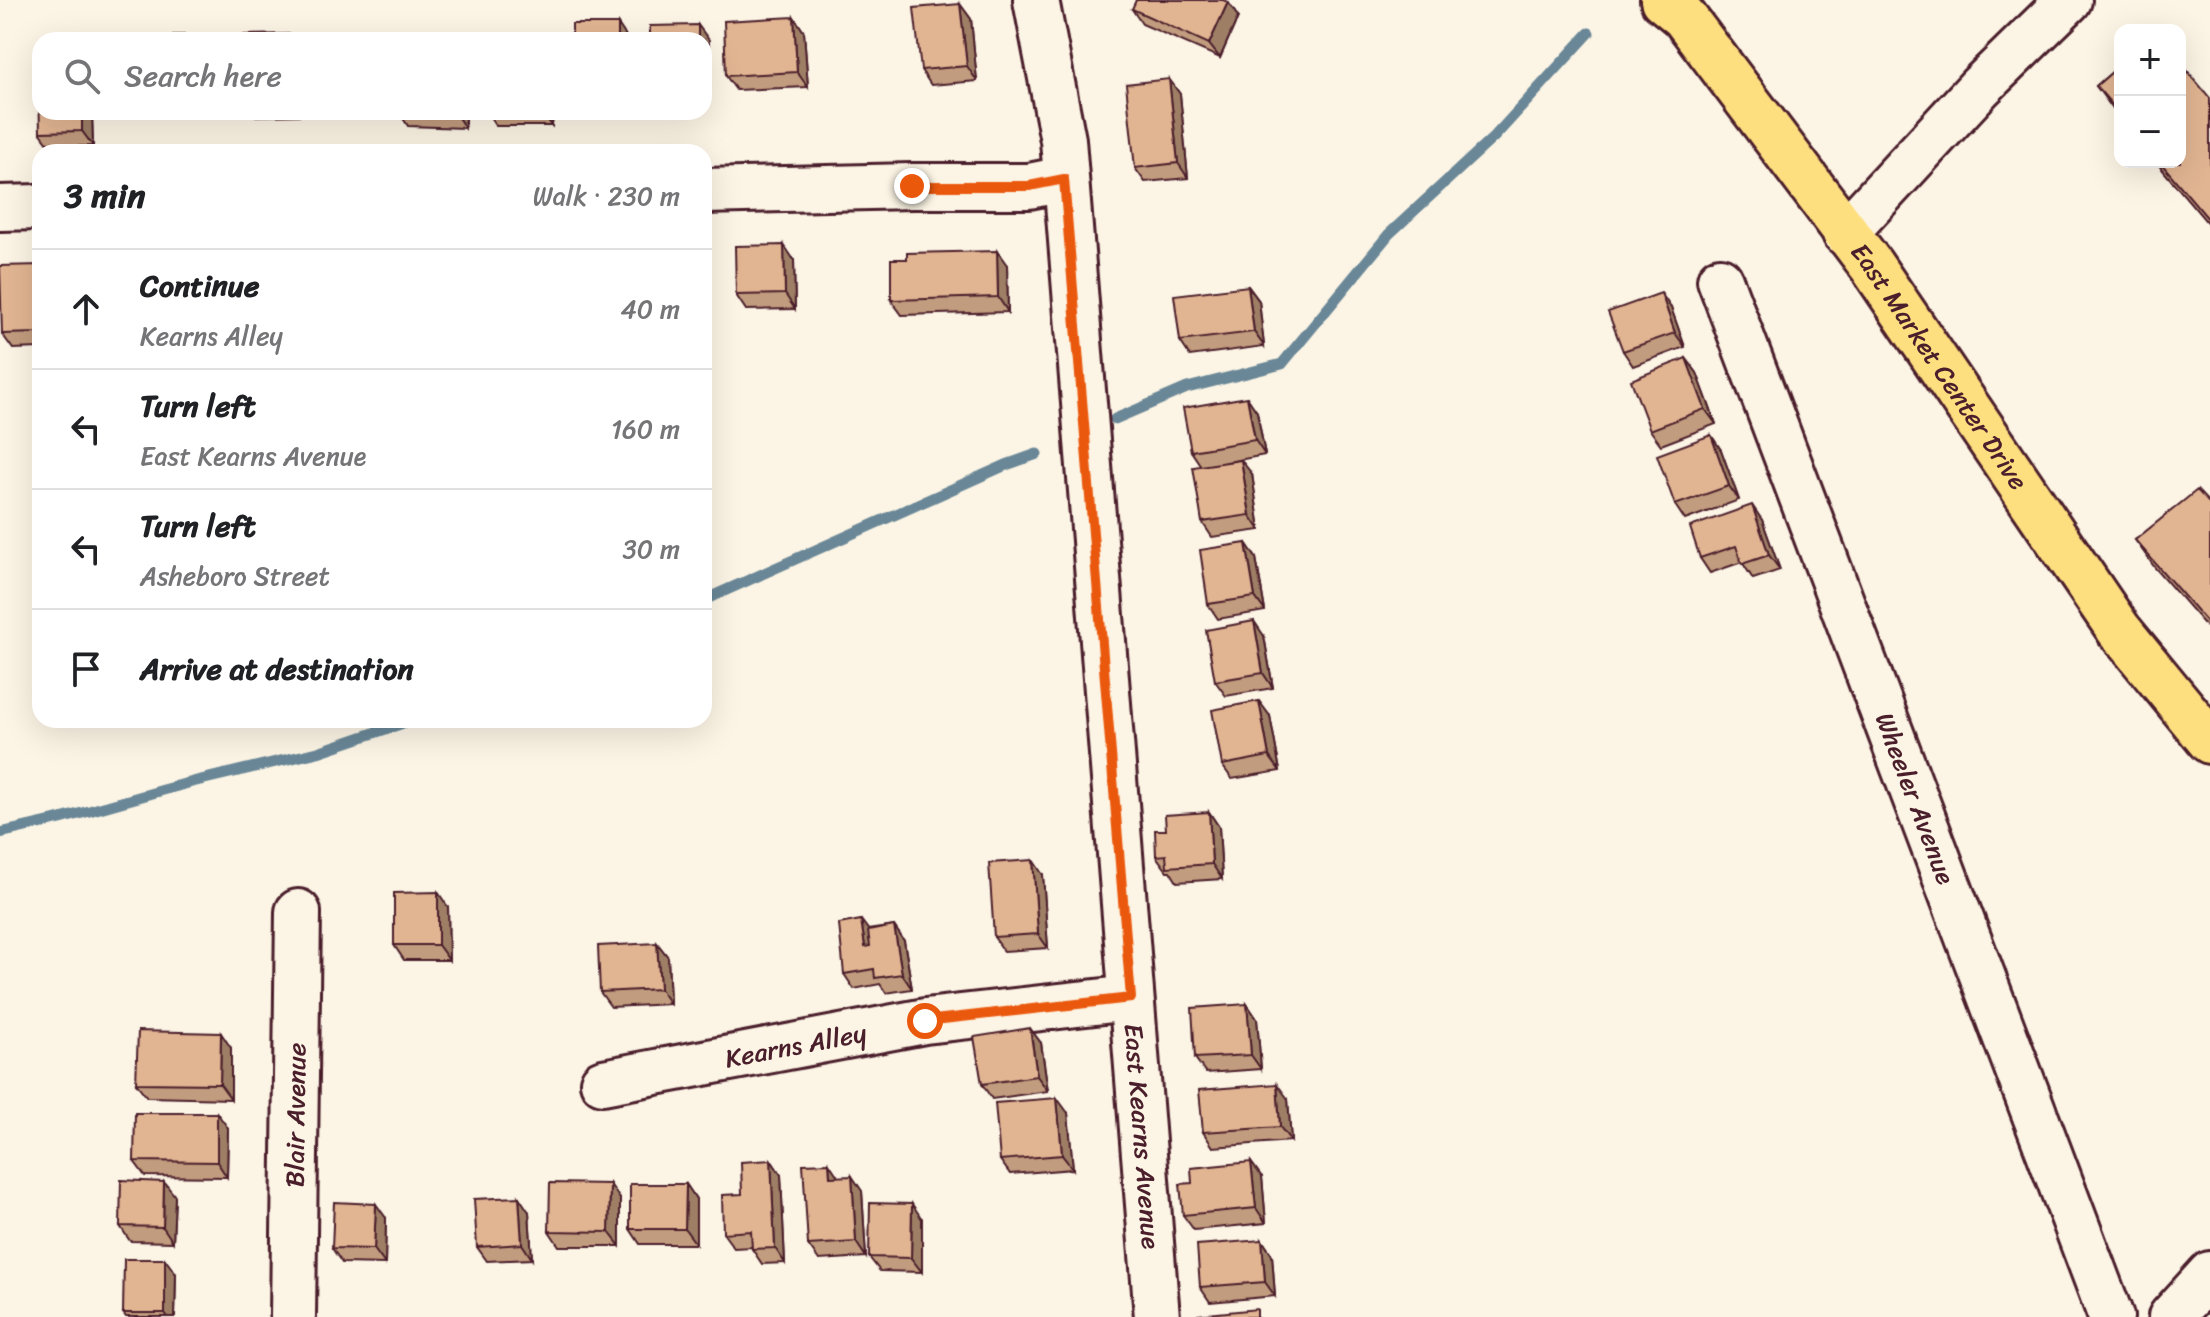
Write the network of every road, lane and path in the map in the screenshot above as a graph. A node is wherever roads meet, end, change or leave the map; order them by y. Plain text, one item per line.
1 (1036, 0) edge
2 (1663, 0) edge
3 (2069, 0) edge
4 (1064, 179) junction
5 (712, 191) edge
6 (32, 207) edge
7 (0, 208) edge
8 (1845, 233) junction
9 (1720, 280) dead end
10 (2210, 741) edge
11 (298, 912) dead end
12 (1131, 998) junction
13 (603, 1082) dead end
14 (2207, 1284) edge
15 (293, 1317) edge
16 (1157, 1317) edge
17 (2111, 1317) edge
18 (2171, 1317) edge

1 - 4 street, East Kearns Avenue
2 - 8 main road, East Market Center Drive
3 - 8 street
4 - 5 street
4 - 12 street, East Kearns Avenue
6 - 7 street
8 - 10 main road, East Market Center Drive
9 - 17 street, Wheeler Avenue
11 - 15 street, Blair Avenue
12 - 13 street, Kearns Alley
12 - 16 street, East Kearns Avenue
14 - 18 street

